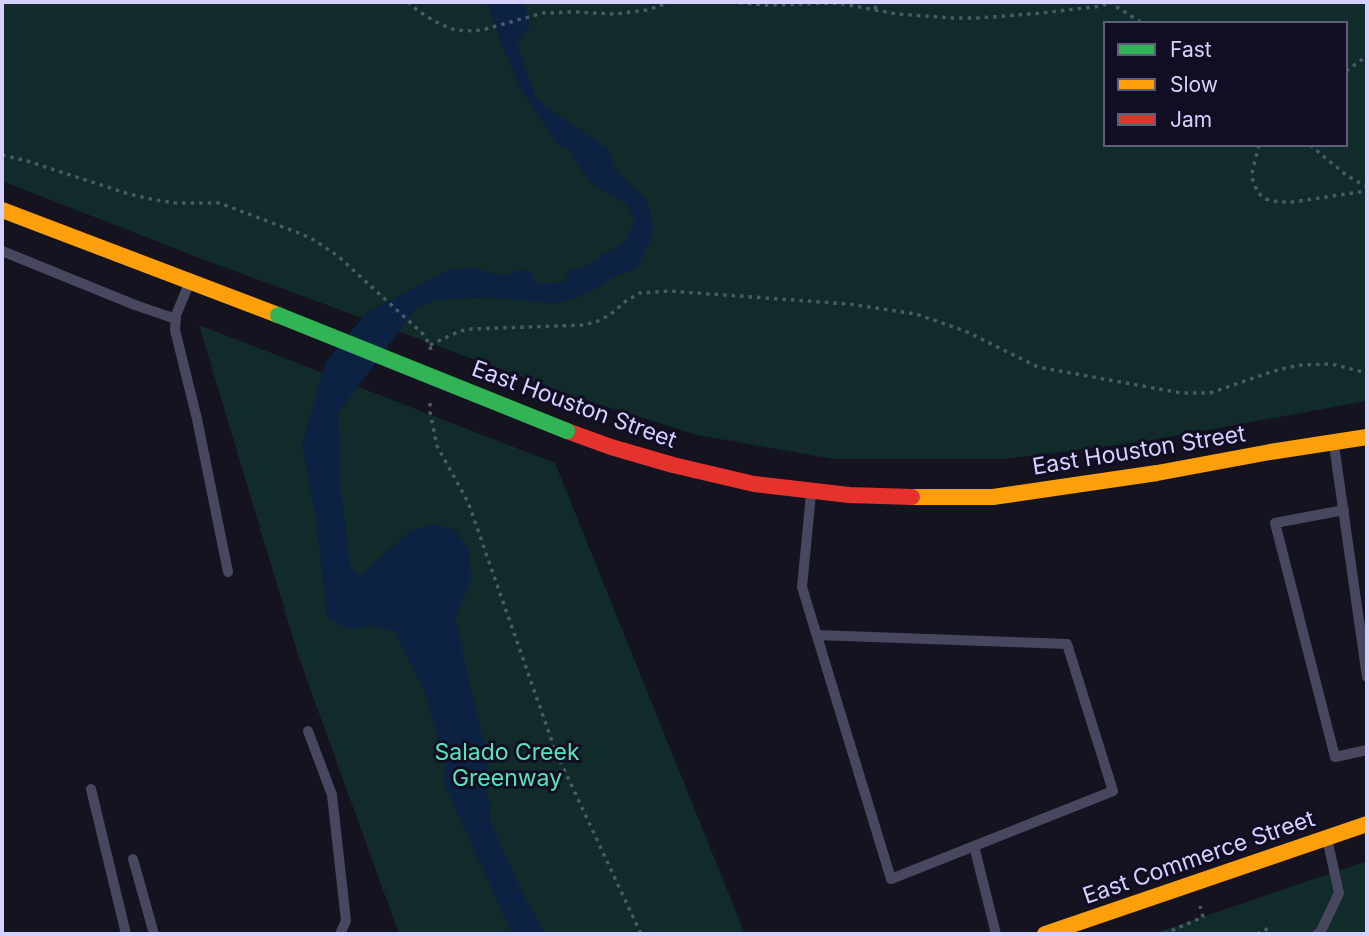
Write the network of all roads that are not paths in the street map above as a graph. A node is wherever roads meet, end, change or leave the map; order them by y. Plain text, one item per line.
1 (2, 210) edge
2 (2, 251) edge
3 (190, 281) junction
4 (176, 319) junction
5 (1367, 437) edge
6 (1334, 442) junction
7 (811, 491) junction
8 (1344, 510) junction
9 (228, 572) dead end
10 (817, 635) junction
11 (1367, 677) edge
12 (308, 731) dead end
13 (1367, 750) edge
14 (91, 789) dead end
15 (1367, 824) edge
16 (1327, 838) junction
17 (974, 846) junction
18 (133, 859) dead end
19 (126, 934) edge
20 (154, 934) edge
21 (340, 934) edge
22 (996, 934) edge
23 (1045, 934) edge
24 (1317, 934) edge

1 - 3 main road, East Houston Street
2 - 4 lane
3 - 4 lane
3 - 7 main road, East Houston Street, bridge
4 - 9 lane
5 - 6 main road, East Houston Street
6 - 7 main road, East Houston Street
6 - 8 lane
7 - 10 lane
8 - 11 lane
8 - 13 lane
10 - 17 lane
10 - 17 lane
12 - 21 lane
14 - 19 lane
15 - 16 main road, East Commerce Street
16 - 23 main road, East Commerce Street
16 - 24 lane
17 - 22 lane
18 - 20 lane

